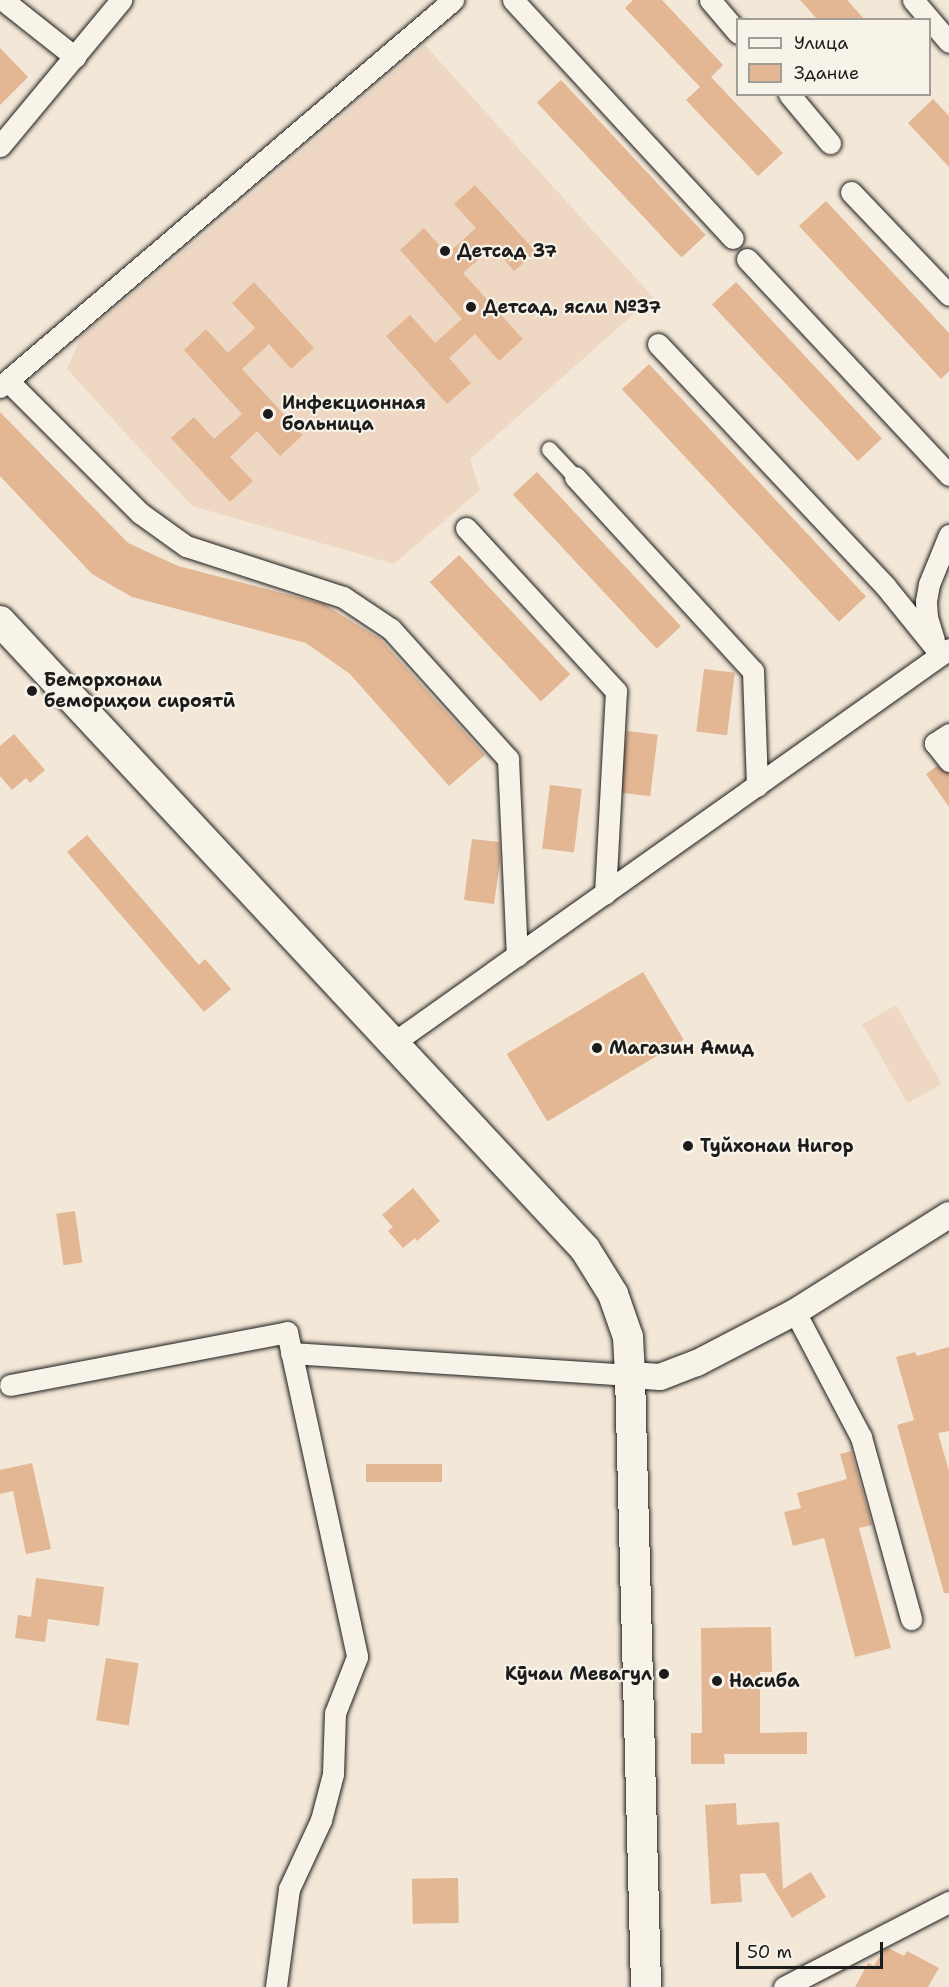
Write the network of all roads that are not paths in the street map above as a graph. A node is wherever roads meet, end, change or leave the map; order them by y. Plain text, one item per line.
1 (3, 0) edge
2 (121, 0) edge
3 (453, 0) edge
4 (513, 0) edge
5 (710, 0) edge
6 (913, 0) edge
7 (928, 18) edge
8 (931, 21) edge
9 (736, 31) edge
10 (949, 42) edge
11 (75, 57) junction
12 (791, 96) edge
13 (830, 143) dead end
14 (0, 146) edge
15 (851, 192) dead end
16 (733, 238) dead end
17 (747, 259) dead end
18 (949, 295) edge
19 (658, 344) dead end
20 (4, 384) edge
21 (549, 449) dead end
22 (949, 476) edge
23 (575, 477) joint
24 (466, 528) dead end
25 (949, 535) edge
26 (0, 621) edge
27 (945, 652) edge
28 (949, 734) edge
29 (949, 761) edge
30 (757, 786) junction
31 (605, 894) junction
32 (517, 956) junction
33 (393, 1043) junction
34 (949, 1215) edge
35 (795, 1312) junction
36 (291, 1353) junction
37 (630, 1375) junction
38 (10, 1385) dead end
39 (911, 1619) dead end
40 (949, 1902) edge
41 (276, 1987) edge
42 (646, 1987) edge
43 (784, 1987) edge

1 - 11 street
2 - 11 street
3 - 20 street
4 - 16 street
5 - 9 street
6 - 7 street
8 - 10 street
11 - 14 street
12 - 13 street
15 - 18 street
17 - 22 street
19 - 27 street
20 - 32 street
21 - 23 street
23 - 30 street
24 - 31 street
25 - 27 street
26 - 33 main road
27 - 30 street
28 - 29 street
30 - 31 street
31 - 32 street
32 - 33 street
33 - 37 main road
34 - 35 street
35 - 37 street
35 - 39 street
36 - 37 street
36 - 38 street
36 - 41 street
37 - 42 main road
40 - 43 street

